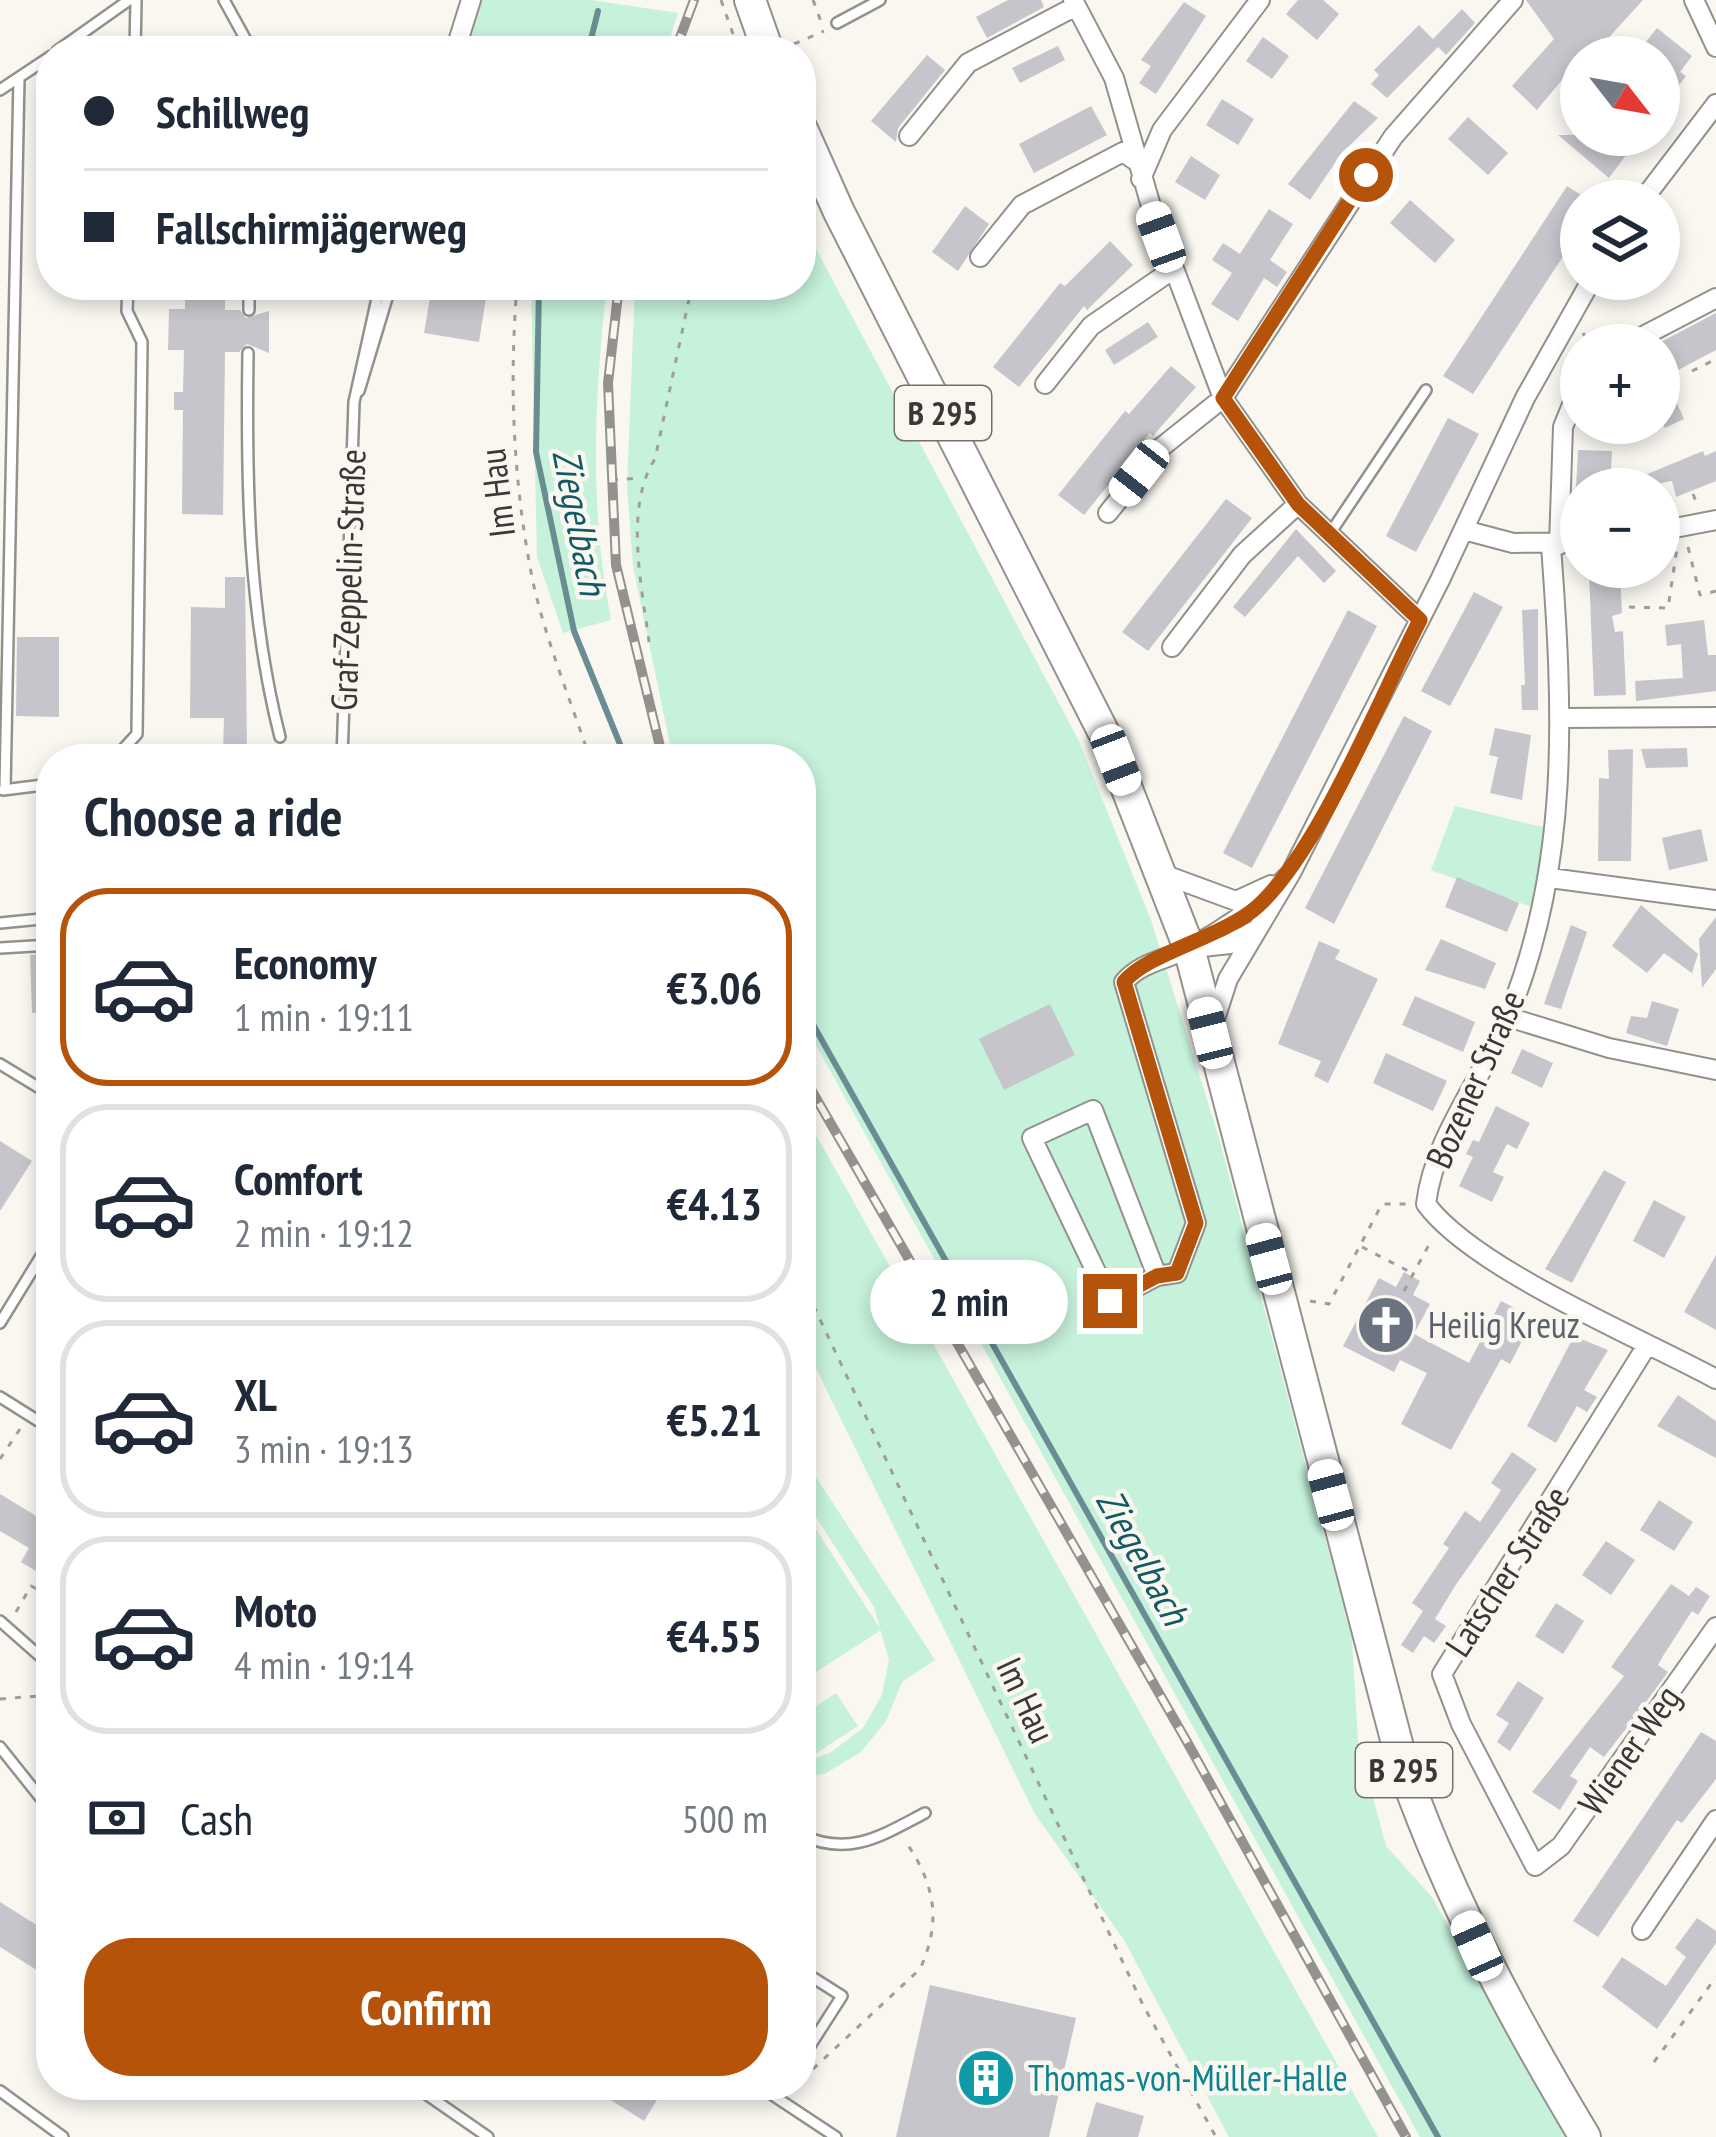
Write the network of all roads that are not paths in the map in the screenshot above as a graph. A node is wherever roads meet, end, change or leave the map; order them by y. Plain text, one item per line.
1 (132, 0) edge
2 (224, 0) edge
3 (471, 0) edge
4 (880, 0) edge
5 (1260, 0) edge
6 (1514, 0) edge
7 (1694, 0) edge
8 (1074, 3) edge
9 (754, 5) edge
10 (837, 22) dead end
11 (79, 36) edge
12 (134, 36) edge
13 (244, 36) edge
14 (460, 36) edge
15 (766, 36) edge
16 (1716, 47) edge
17 (36, 66) edge
18 (19, 78) junction
19 (0, 90) edge
20 (1716, 104) edge
21 (909, 136) dead end
22 (816, 161) edge
23 (1138, 170) junction
24 (1658, 180) edge
25 (980, 257) dead end
26 (1172, 270) junction
27 (1716, 298) edge
28 (127, 300) edge
29 (249, 300) edge
30 (377, 300) edge
31 (387, 300) edge
32 (1580, 300) edge
33 (249, 310) dead end
34 (1666, 324) edge
35 (248, 352) dead end
36 (1045, 384) dead end
37 (1426, 390) dead end
38 (1223, 398) junction
39 (354, 402) junction
40 (1562, 444) edge
41 (1298, 504) junction
42 (1108, 513) dead end
43 (1716, 520) edge
44 (1680, 528) edge
45 (1464, 530) junction
46 (1328, 536) junction
47 (1560, 545) edge
48 (1555, 546) junction
49 (1420, 620) junction
50 (1172, 646) dead end
51 (1716, 717) edge
52 (1563, 718) junction
53 (280, 737) dead end
54 (128, 744) edge
55 (343, 744) edge
56 (36, 786) edge
57 (3, 790) edge
58 (1160, 873) junction
59 (1291, 873) junction
60 (1550, 878) junction
61 (1716, 900) edge
62 (36, 919) edge
63 (0, 923) edge
64 (1261, 926) junction
65 (36, 946) edge
66 (0, 948) edge
67 (1189, 948) junction
68 (1508, 1017) junction
69 (1210, 1033) junction
70 (0, 1064) edge
71 (1716, 1070) edge
72 (36, 1086) edge
73 (36, 1264) edge
74 (1157, 1276) junction
75 (0, 1323) edge
76 (1646, 1347) junction
77 (1716, 1379) edge
78 (0, 1397) edge
79 (36, 1419) edge
80 (3, 1624) edge
81 (1716, 1627) edge
82 (36, 1653) edge
83 (0, 1747) edge
84 (36, 1792) edge
85 (925, 1813) dead end
86 (1716, 1820) edge
87 (816, 1839) edge
88 (1535, 1866) joint
89 (1642, 1930) dead end
90 (816, 1980) edge
91 (816, 2037) edge
92 (0, 2091) edge
93 (434, 2100) edge
94 (780, 2100) edge
95 (63, 2137) edge
96 (488, 2137) edge
97 (836, 2137) edge
98 (1585, 2137) edge

1 - 11 lane
1 - 12 lane
2 - 13 lane
3 - 14 street
4 - 10 lane
5 - 23 street
6 - 38 street
7 - 16 street
8 - 21 street
8 - 23 street
9 - 15 main road
17 - 18 lane
18 - 19 lane
18 - 57 lane
20 - 24 street
22 - 58 main road, B 295
23 - 25 street
23 - 26 street
26 - 36 street
26 - 38 street
27 - 34 street
28 - 54 lane
29 - 33 lane
30 - 39 lane, Graf-Zeppelin-Straße
31 - 39 lane, Graf-Zeppelin-Straße
32 - 45 street
35 - 53 lane
37 - 46 lane
38 - 41 street
38 - 42 street
39 - 55 lane, Graf-Zeppelin-Straße
40 - 48 street, Bozener Straße
41 - 46 street
41 - 50 street
43 - 44 street
45 - 48 street
45 - 49 street
46 - 49 street
47 - 48 street
48 - 52 street, Bozener Straße
49 - 59 street
51 - 52 street
52 - 60 street, Bozener Straße
56 - 57 lane
58 - 59 street
58 - 67 main road, B 295
59 - 64 street
59 - 67 street
60 - 61 street
60 - 68 street, Bozener Straße
62 - 63 lane
64 - 67 street
64 - 69 street
65 - 66 lane
67 - 69 main road, B 295
67 - 74 street
68 - 71 street
68 - 76 street, Bozener Straße
69 - 98 main road, B 295
70 - 72 lane
73 - 75 lane
74 - 74 street
76 - 77 street, Bozener Straße
76 - 88 street, Latscher Straße
78 - 79 lane
80 - 82 lane
81 - 88 street, Wiener Weg
83 - 84 lane
85 - 87 lane
86 - 89 street
90 - 91 lane
92 - 95 lane
93 - 96 lane
94 - 97 lane

